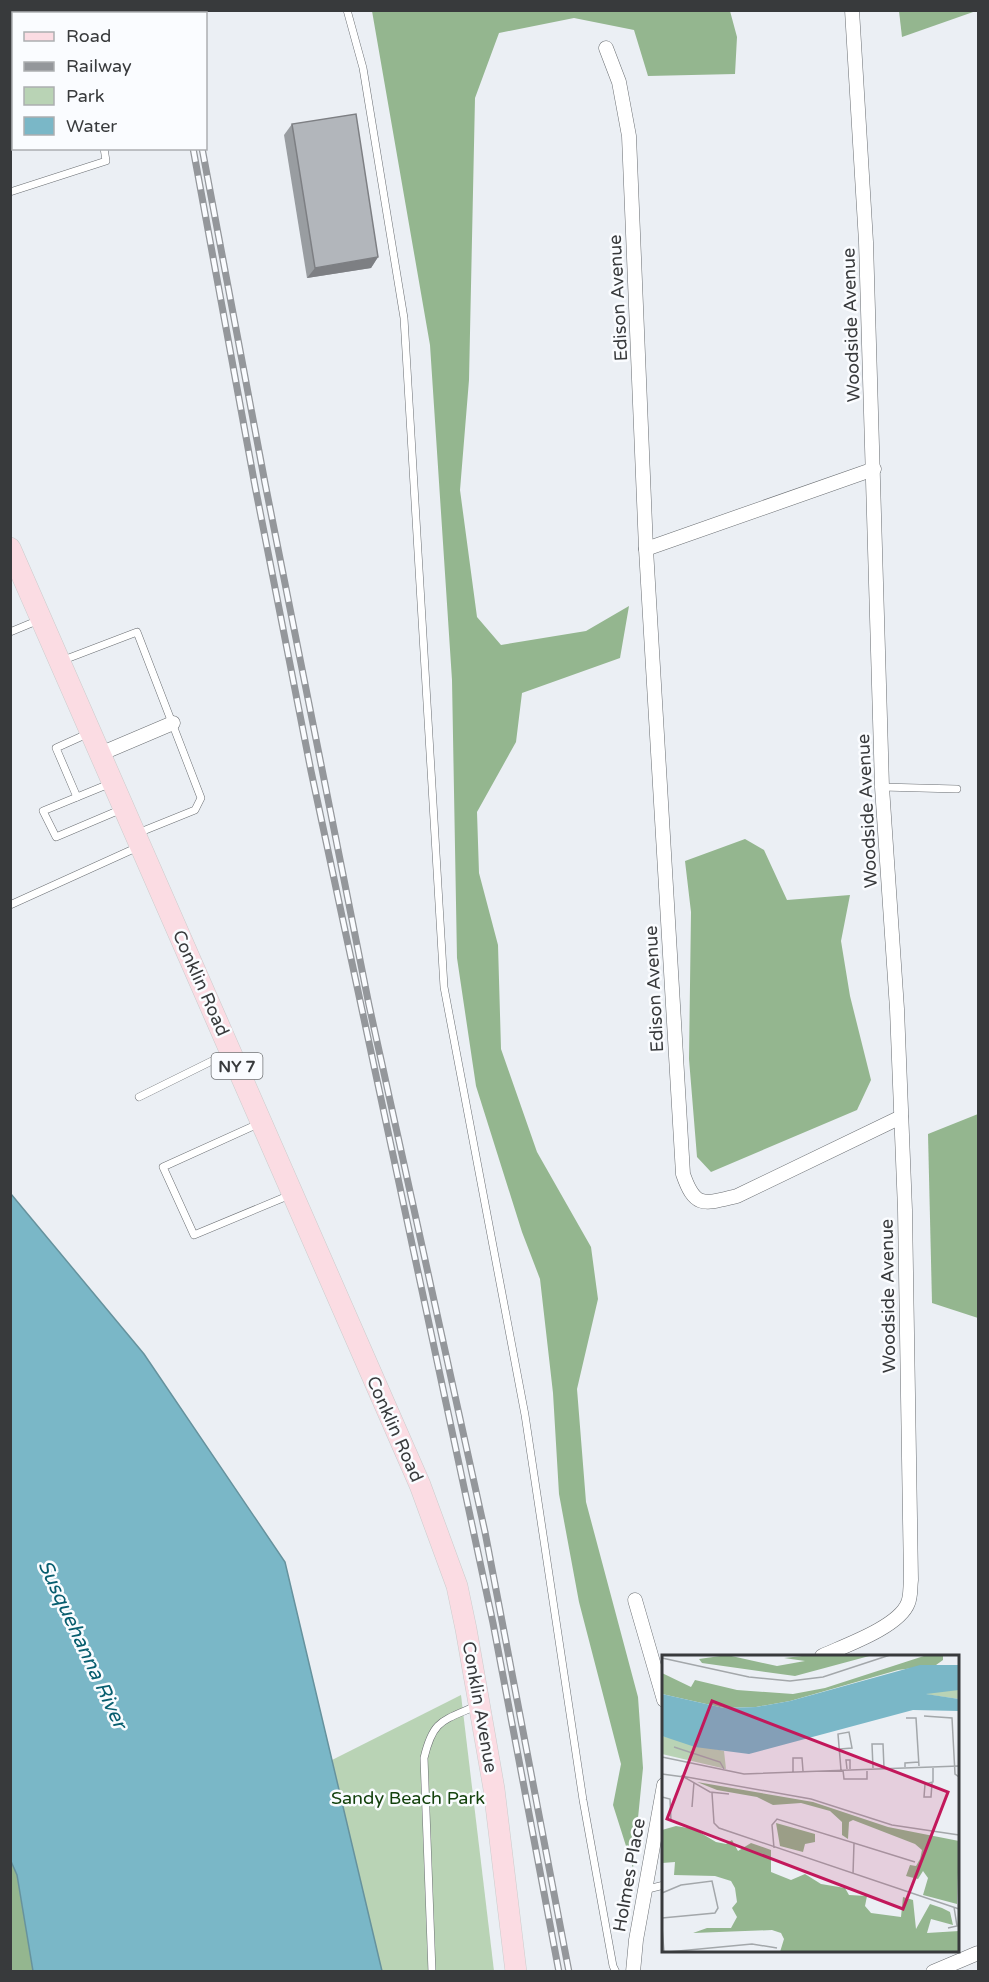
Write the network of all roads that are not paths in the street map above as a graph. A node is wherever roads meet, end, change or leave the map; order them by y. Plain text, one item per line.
1 (347, 10) edge
2 (852, 10) edge
3 (606, 48) dead end
4 (104, 150) edge
5 (10, 192) edge
6 (874, 469) junction
7 (10, 548) edge
8 (646, 549) junction
9 (41, 619) junction
10 (10, 632) edge
11 (60, 662) junction
12 (173, 723) junction
13 (91, 732) junction
14 (100, 754) junction
15 (113, 782) junction
16 (882, 787) junction
17 (957, 789) dead end
18 (77, 797) junction
19 (124, 808) junction
20 (138, 840) junction
21 (10, 905) edge
22 (231, 1051) junction
23 (139, 1097) dead end
24 (901, 1117) junction
25 (261, 1122) junction
26 (293, 1194) junction
27 (456, 1586) joint
28 (635, 1600) dead end
29 (824, 1655) edge
30 (662, 1696) edge
31 (481, 1704) junction
32 (662, 1791) edge
33 (662, 1885) edge
34 (644, 1890) junction
35 (978, 1953) edge
36 (432, 1971) edge
37 (516, 1971) edge
38 (616, 1971) edge
39 (633, 1971) edge
40 (933, 1971) edge

1 - 38 lane
2 - 6 street, Woodside Avenue
3 - 8 street, Edison Avenue
4 - 5 lane
6 - 8 street
6 - 16 street, Woodside Avenue
7 - 9 main road, Conklin Road / NY 7
8 - 24 street, Edison Avenue
9 - 10 lane
9 - 11 main road, Conklin Road / NY 7
11 - 12 lane
11 - 13 main road, Conklin Road / NY 7
12 - 14 street
12 - 20 lane
13 - 14 main road, Conklin Road / NY 7
13 - 18 lane
14 - 15 main road, Conklin Road / NY 7
15 - 18 lane
15 - 19 main road, Conklin Road / NY 7
16 - 17 lane
16 - 24 street, Woodside Avenue
18 - 19 lane
19 - 20 main road, Conklin Road / NY 7
20 - 21 lane
20 - 22 main road, Conklin Road / NY 7
22 - 23 lane
22 - 25 main road, Conklin Road / NY 7
24 - 29 street, Woodside Avenue
25 - 26 main road, Conklin Road / NY 7
25 - 26 lane
26 - 27 main road, Conklin Road / NY 7
27 - 31 main road, Conklin Avenue / NY 7
28 - 30 street
31 - 36 lane
31 - 37 main road, Conklin Avenue / NY 7
32 - 34 street, Holmes Place
33 - 34 lane
34 - 39 street, Holmes Place
35 - 40 street

